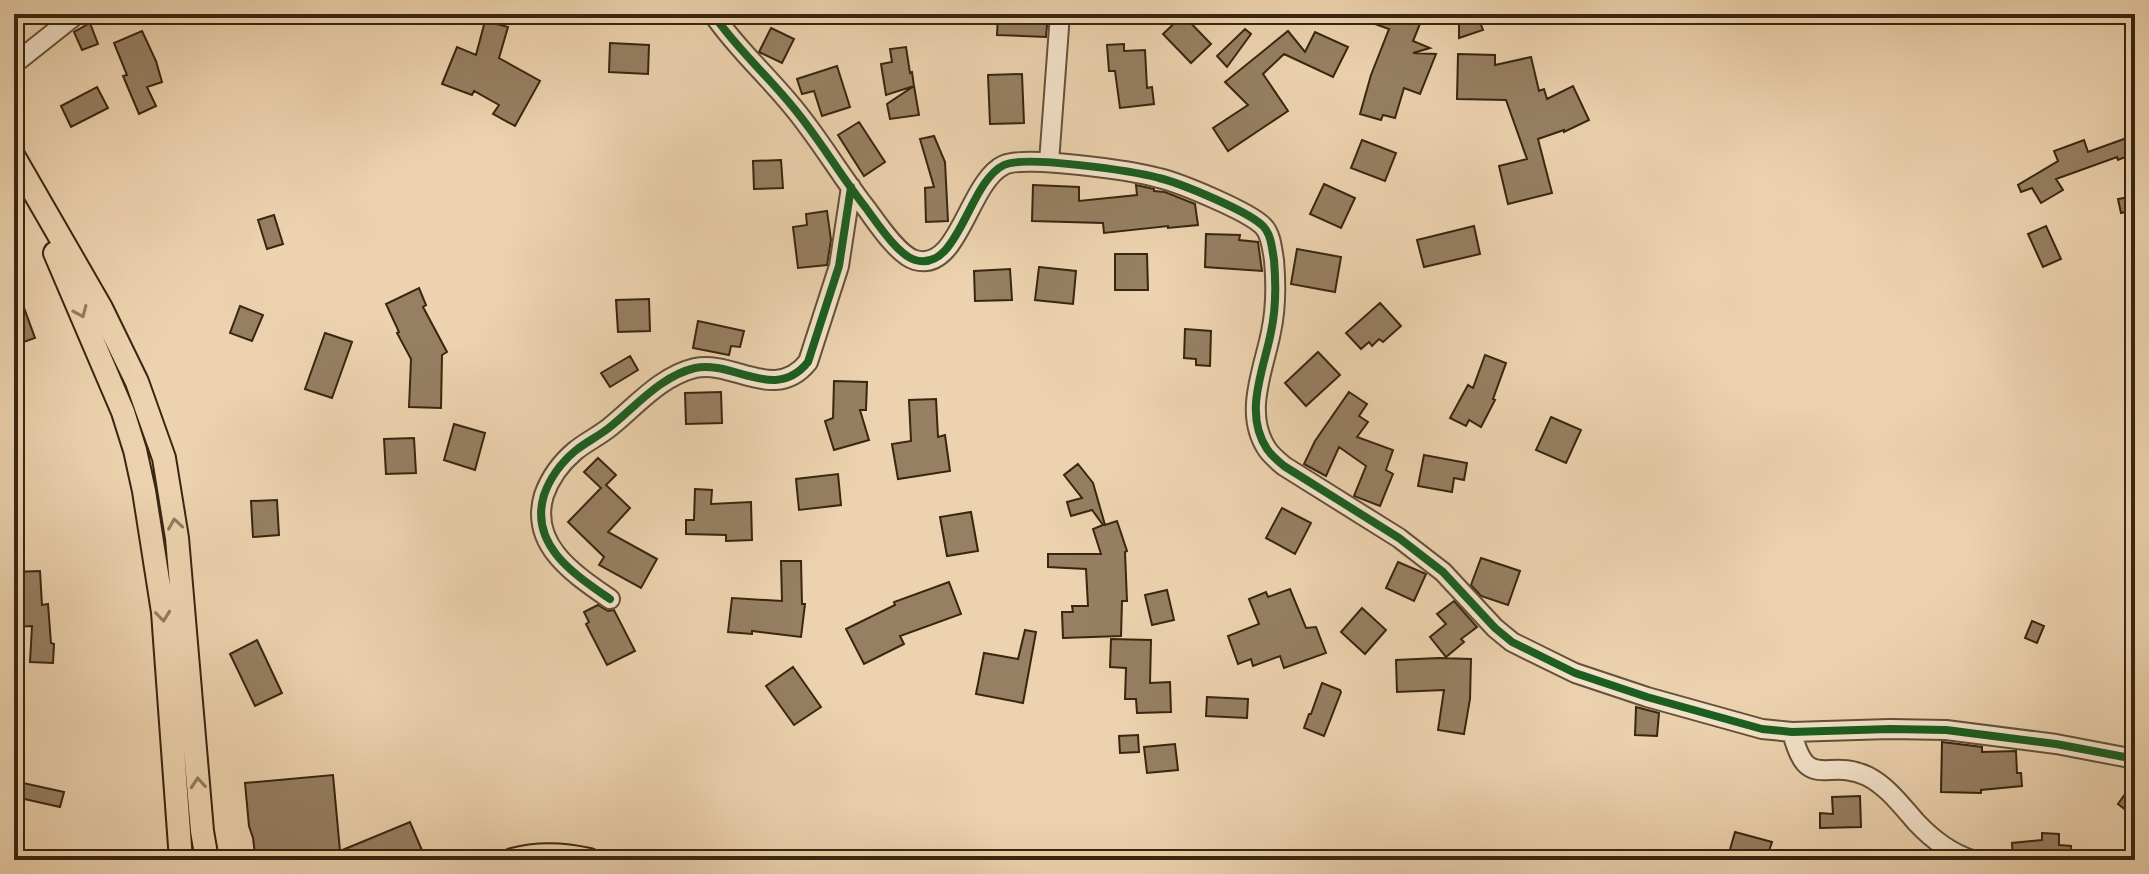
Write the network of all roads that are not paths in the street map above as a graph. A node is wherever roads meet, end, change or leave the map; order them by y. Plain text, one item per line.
1 (77, 14) edge
2 (713, 14) edge
3 (1060, 14) edge
4 (14, 64) edge
5 (16, 160) edge
6 (1049, 162) junction
7 (851, 187) junction
8 (610, 599) dead end
9 (1792, 732) junction
10 (2135, 759) edge
11 (181, 860) edge
12 (210, 860) edge
13 (512, 860) edge
14 (589, 860) edge
15 (1972, 860) edge

1 - 4 street
2 - 7 street
3 - 6 street
5 -> 11 main road
12 -> 5 main road
6 - 7 street
6 - 9 street
7 - 8 street
9 - 10 street
9 - 15 street
13 - 14 main road

